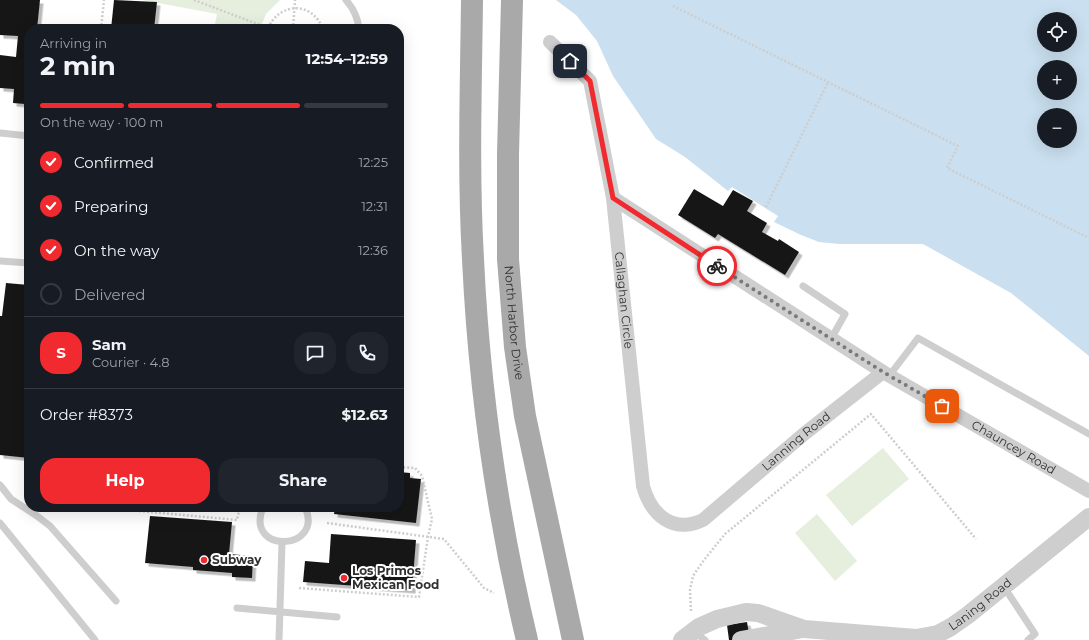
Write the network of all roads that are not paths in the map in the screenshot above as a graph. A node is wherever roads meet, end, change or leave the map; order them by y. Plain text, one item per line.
1 (346, 0) edge
2 (472, 0) edge
3 (512, 0) edge
4 (358, 24) edge
5 (550, 42) dead end
6 (0, 133) edge
7 (24, 135) edge
8 (613, 198) junction
9 (0, 261) edge
10 (24, 263) edge
11 (803, 286) dead end
12 (831, 339) junction
13 (886, 374) junction
14 (1089, 434) edge
15 (0, 486) edge
16 (1089, 491) edge
17 (24, 508) edge
18 (31, 512) edge
19 (261, 512) edge
20 (306, 512) edge
21 (712, 513) joint
22 (1089, 517) edge
23 (0, 523) edge
24 (282, 543) junction
25 (1003, 587) junction
26 (116, 601) dead end
27 (237, 608) dead end
28 (280, 612) junction
29 (337, 617) dead end
30 (803, 634) edge
31 (695, 635) edge
32 (905, 639) edge
33 (95, 640) edge
34 (279, 640) edge
35 (527, 640) edge
36 (573, 640) edge
37 (741, 640) edge
38 (1028, 640) edge

1 - 4 lane
2 - 35 main road
3 - 36 main road, North Harbor Drive
5 - 8 street, Callaghan Circle
6 - 7 lane
8 - 12 street, Chauncey Road
8 - 21 street, Callaghan Circle
9 - 10 lane
11 - 12 lane
12 - 13 street, Chauncey Road
13 - 14 lane
13 - 16 street, Chauncey Road
13 - 21 street, Lanning Road
15 - 17 lane
18 - 26 lane
19 - 24 lane
20 - 24 lane
22 - 25 street, Laning Road
23 - 33 lane
24 - 28 lane
25 - 32 street, Laning Road
25 - 38 lane
27 - 28 lane
28 - 29 lane
28 - 34 lane
30 - 31 street, Laning Road
30 - 32 street, Laning Road
30 - 37 street, Laning Road

